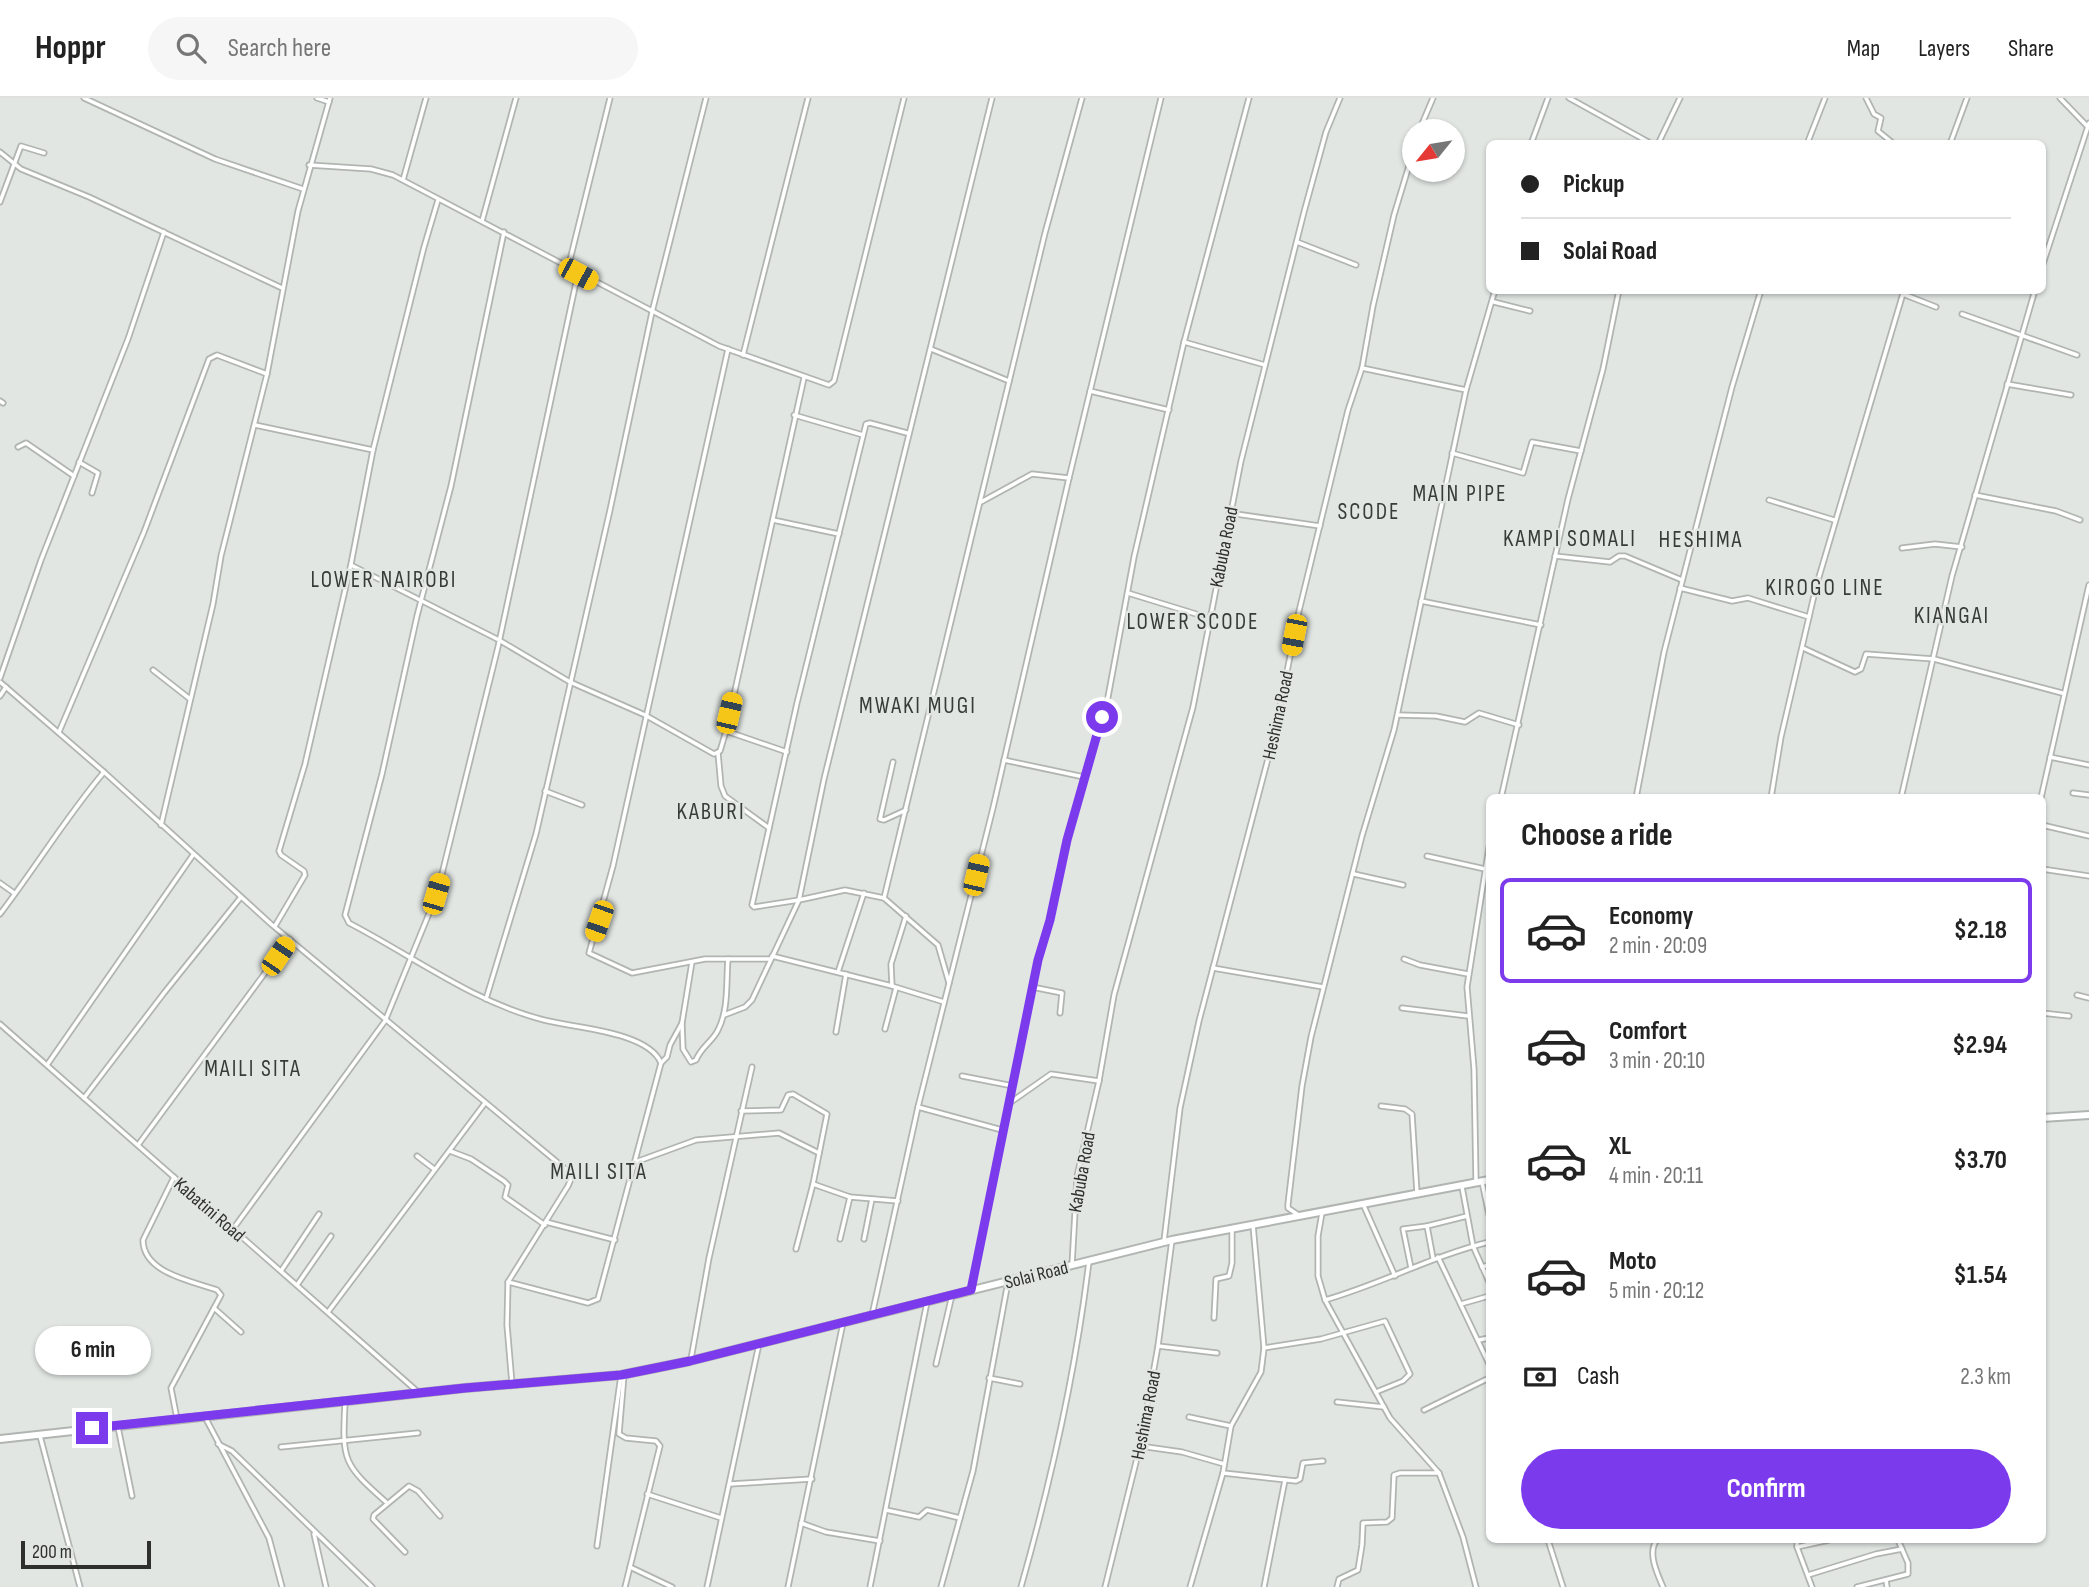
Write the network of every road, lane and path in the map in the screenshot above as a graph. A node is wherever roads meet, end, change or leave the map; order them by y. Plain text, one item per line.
1 (84, 98) edge
2 (317, 98) edge
3 (426, 98) edge
4 (516, 98) edge
5 (610, 98) edge
6 (706, 98) edge
7 (808, 98) edge
8 (904, 98) edge
9 (992, 98) edge
10 (1082, 98) edge
11 (1161, 98) edge
12 (1249, 98) edge
13 (1340, 98) edge
14 (1433, 98) edge
15 (1548, 98) edge
16 (1569, 98) edge
17 (1681, 98) edge
18 (1825, 98) edge
19 (1866, 98) edge
20 (1967, 98) edge
21 (2060, 98) edge
22 (329, 100) edge
23 (1424, 119) edge
24 (2088, 126) edge
25 (1532, 140) edge
26 (1645, 140) edge
27 (1660, 140) edge
28 (1809, 140) edge
29 (1889, 140) edge
30 (1951, 140) edge
31 (0, 152) edge
32 (44, 153) dead end
33 (16, 164) junction
34 (309, 165) junction
35 (403, 180) junction
36 (1405, 182) edge
37 (303, 189) junction
38 (438, 200) junction
39 (0, 202) edge
40 (482, 221) junction
41 (164, 232) junction
42 (504, 232) junction
43 (1297, 242) junction
44 (2046, 255) edge
45 (1356, 265) dead end
46 (568, 268) junction
47 (578, 274) junction
48 (282, 288) junction
49 (1495, 294) edge
50 (1618, 294) edge
51 (1760, 294) edge
52 (1902, 294) edge
53 (1907, 294) edge
54 (2034, 294) edge
55 (1494, 302) junction
56 (1936, 307) dead end
57 (1530, 311) dead end
58 (652, 312) junction
59 (1962, 314) dead end
60 (2020, 337) junction
61 (1184, 342) junction
62 (728, 349) junction
63 (931, 349) junction
64 (743, 355) junction
65 (2077, 355) dead end
66 (1265, 365) junction
67 (1362, 368) junction
68 (267, 374) junction
69 (804, 378) junction
70 (1009, 382) junction
71 (2007, 384) junction
72 (1466, 390) junction
73 (1090, 391) junction
74 (2071, 395) dead end
75 (1169, 410) junction
76 (794, 415) junction
77 (255, 425) junction
78 (907, 433) junction
79 (863, 435) junction
80 (18, 447) dead end
81 (373, 450) junction
82 (1581, 451) junction
83 (1452, 453) junction
84 (79, 462) junction
85 (74, 476) junction
86 (1069, 478) junction
87 (92, 493) dead end
88 (1975, 495) junction
89 (1769, 500) dead end
90 (981, 502) junction
91 (1229, 513) junction
92 (773, 520) junction
93 (1834, 520) junction
94 (2080, 520) dead end
95 (1320, 526) junction
96 (839, 534) junction
97 (1962, 547) junction
98 (1902, 548) dead end
99 (1555, 556) junction
100 (351, 565) junction
101 (1682, 580) junction
102 (2089, 585) edge
103 (1680, 588) junction
104 (1128, 593) junction
105 (1421, 601) junction
106 (422, 603) junction
107 (1809, 617) junction
108 (1209, 618) junction
109 (1541, 625) junction
110 (499, 640) junction
111 (1803, 648) junction
112 (1934, 659) junction
113 (153, 670) dead end
114 (0, 680) edge
115 (570, 681) junction
116 (6, 687) junction
117 (2062, 693) junction
118 (0, 696) edge
119 (190, 699) junction
120 (645, 715) junction
121 (1398, 715) junction
122 (1519, 725) junction
123 (726, 731) junction
124 (59, 732) junction
125 (787, 752) junction
126 (718, 753) junction
127 (2050, 757) junction
128 (1004, 760) junction
129 (893, 762) dead end
130 (2089, 765) edge
131 (104, 772) junction
132 (1084, 777) junction
133 (545, 791) junction
134 (2073, 793) dead end
135 (1502, 794) edge
136 (1637, 794) edge
137 (1772, 794) edge
138 (1902, 794) edge
139 (2041, 794) edge
140 (2089, 795) edge
141 (582, 806) dead end
142 (906, 810) junction
143 (161, 825) junction
144 (2046, 826) edge
145 (769, 828) junction
146 (2089, 836) edge
147 (193, 855) junction
148 (1427, 856) dead end
149 (1486, 864) edge
150 (1485, 869) junction
151 (2046, 870) edge
152 (1353, 874) junction
153 (2089, 876) edge
154 (0, 883) edge
155 (1403, 885) dead end
156 (14, 893) junction
157 (864, 893) junction
158 (241, 897) junction
159 (884, 898) junction
160 (799, 900) junction
161 (0, 914) edge
162 (906, 916) junction
163 (275, 926) junction
164 (290, 939) junction
165 (771, 958) junction
166 (1404, 958) dead end
167 (728, 959) junction
168 (412, 960) junction
169 (692, 962) junction
170 (1213, 968) junction
171 (838, 972) junction
172 (846, 974) junction
173 (1468, 974) junction
174 (950, 985) junction
175 (894, 987) junction
176 (1032, 987) junction
177 (1323, 987) junction
178 (2077, 995) dead end
179 (2089, 998) edge
180 (486, 999) junction
181 (944, 1002) junction
182 (1402, 1008) dead end
183 (1060, 1013) dead end
184 (2046, 1013) edge
185 (724, 1015) junction
186 (1468, 1016) junction
187 (2069, 1016) dead end
188 (385, 1021) junction
189 (682, 1023) junction
190 (0, 1024) edge
191 (885, 1029) dead end
192 (836, 1032) dead end
193 (676, 1033) junction
194 (682, 1036) junction
195 (660, 1063) junction
196 (47, 1065) junction
197 (752, 1067) dead end
198 (962, 1076) dead end
199 (1099, 1081) junction
200 (1013, 1086) junction
201 (84, 1098) junction
202 (1011, 1102) junction
203 (485, 1103) junction
204 (1381, 1106) dead end
205 (918, 1107) junction
206 (741, 1111) junction
207 (2089, 1115) edge
208 (2046, 1118) edge
209 (1002, 1130) junction
210 (736, 1135) junction
211 (138, 1145) junction
212 (450, 1150) junction
213 (819, 1153) junction
214 (417, 1156) dead end
215 (633, 1163) junction
216 (434, 1169) junction
217 (174, 1177) junction
218 (1483, 1181) edge
219 (813, 1184) junction
220 (1462, 1185) junction
221 (1417, 1193) junction
222 (850, 1197) junction
223 (872, 1199) junction
224 (898, 1201) junction
225 (1363, 1203) junction
226 (1323, 1210) junction
227 (320, 1214) dead end
228 (1300, 1215) junction
229 (1468, 1216) junction
230 (545, 1223) junction
231 (1253, 1225) junction
232 (1427, 1226) junction
233 (233, 1229) junction
234 (1232, 1231) junction
235 (331, 1236) dead end
236 (839, 1239) dead end
237 (615, 1240) junction
238 (864, 1240) dead end
239 (1168, 1241) junction
240 (1486, 1243) edge
241 (1474, 1246) junction
242 (796, 1249) dead end
243 (1435, 1258) junction
244 (1089, 1261) junction
245 (1072, 1265) junction
246 (1486, 1266) edge
247 (1482, 1267) junction
248 (1411, 1268) junction
249 (281, 1271) junction
250 (1395, 1276) junction
251 (1486, 1276) edge
252 (508, 1282) junction
253 (1008, 1282) junction
254 (297, 1285) junction
255 (971, 1290) junction
256 (952, 1295) junction
257 (1486, 1297) edge
258 (1325, 1300) junction
259 (927, 1302) junction
260 (1461, 1304) junction
261 (215, 1308) junction
262 (328, 1312) junction
263 (872, 1315) junction
264 (1214, 1318) dead end
265 (843, 1323) junction
266 (241, 1332) dead end
267 (1343, 1334) junction
268 (1486, 1339) edge
269 (1479, 1340) junction
270 (760, 1342) junction
271 (1158, 1346) junction
272 (1264, 1348) junction
273 (1217, 1353) dead end
274 (1486, 1357) edge
275 (690, 1361) junction
276 (936, 1364) dead end
277 (622, 1374) junction
278 (989, 1378) junction
279 (1486, 1379) edge
280 (512, 1384) junction
281 (1020, 1384) dead end
282 (1376, 1392) junction
283 (419, 1394) junction
284 (1337, 1402) dead end
285 (345, 1403) junction
286 (1384, 1407) junction
287 (1424, 1410) dead end
288 (1188, 1416) dead end
289 (205, 1417) junction
290 (177, 1419) junction
291 (118, 1425) junction
292 (1231, 1426) junction
293 (418, 1433) dead end
294 (40, 1434) junction
295 (0, 1439) edge
296 (343, 1441) junction
297 (218, 1444) junction
298 (1140, 1446) junction
299 (281, 1447) dead end
300 (1323, 1461) dead end
301 (1224, 1464) junction
302 (1223, 1473) junction
303 (1439, 1473) junction
304 (811, 1479) junction
305 (1284, 1480) junction
306 (730, 1484) junction
307 (647, 1494) junction
308 (132, 1496) dead end
309 (386, 1502) junction
310 (886, 1510) junction
311 (440, 1516) dead end
312 (721, 1518) junction
313 (960, 1518) junction
314 (801, 1523) junction
315 (313, 1532) junction
316 (880, 1541) junction
317 (1549, 1543) edge
318 (1654, 1543) edge
319 (1797, 1543) edge
320 (1815, 1543) edge
321 (1899, 1543) edge
322 (597, 1546) dead end
323 (1797, 1547) junction
324 (1902, 1549) junction
325 (405, 1552) dead end
326 (630, 1567) junction
327 (1808, 1576) junction
328 (1886, 1580) junction
329 (80, 1587) edge
330 (282, 1587) edge
331 (327, 1587) edge
332 (372, 1587) edge
333 (625, 1587) edge
334 (672, 1587) edge
335 (706, 1587) edge
336 (788, 1587) edge
337 (870, 1587) edge
338 (941, 1587) edge
339 (1021, 1587) edge
340 (1105, 1587) edge
341 (1190, 1587) edge
342 (1264, 1587) edge
343 (1337, 1587) edge
344 (1476, 1587) edge
345 (1563, 1587) edge
346 (1663, 1587) edge
347 (1812, 1587) edge
348 (1857, 1587) edge
349 (1887, 1587) edge

1 - 37 street
2 - 22 street
3 - 35 street
4 - 40 street
5 - 46 street
6 - 58 street
7 - 64 street
8 - 69 street
9 - 63 street
10 - 70 street
11 - 73 street
12 - 61 street
13 - 43 street, Kabuba Road
14 - 23 street
15 - 25 street
16 - 26 street
17 - 27 street
18 - 28 street
19 - 29 street
20 - 30 street
21 - 24 street
22 - 34 street
24 - 44 street
31 - 33 street
32 - 33 street
33 - 39 street
33 - 41 street
34 - 35 street
34 - 37 street
35 - 38 street
36 - 67 street, Heshima Road
37 - 48 street
38 - 40 street
38 - 81 street
40 - 42 street
41 - 48 street
41 - 84 street
42 - 46 street
42 - 106 street
43 - 45 street
43 - 66 street, Kabuba Road
46 - 47 street
47 - 58 street
47 - 110 street
48 - 68 street
49 - 55 street
50 - 82 street
51 - 101 street
52 - 93 street
53 - 56 street
54 - 60 street
55 - 57 street
55 - 72 street
58 - 62 street
58 - 115 street
59 - 60 street
60 - 65 street
60 - 71 street
61 - 66 street
61 - 75 street
62 - 64 street
62 - 120 street
63 - 70 street
63 - 78 street
64 - 69 street
66 - 91 street, Kabuba Road
67 - 72 street
67 - 95 street, Heshima Road
68 - 77 street
68 - 124 street
69 - 76 street
70 - 90 street
71 - 74 street
71 - 88 street
72 - 83 street
73 - 75 street
73 - 86 street
75 - 104 street
76 - 79 street
76 - 92 street
77 - 81 street
77 - 119 street
78 - 79 street
78 - 160 street
79 - 96 street
80 - 85 street
81 - 100 street
82 - 83 street
82 - 99 street
83 - 105 street
84 - 85 street
84 - 87 street
85 - 114 street
86 - 90 street
86 - 128 street
88 - 94 street
88 - 97 street
89 - 93 street
90 - 142 street
91 - 95 street
91 - 108 street, Kabuba Road
92 - 96 street
92 - 123 street
93 - 107 street
95 - 170 street, Heshima Road
96 - 125 street
97 - 98 street
97 - 112 street
99 - 101 street
99 - 109 street
100 - 106 street
100 - 163 street
101 - 103 street
102 - 117 street
103 - 107 street
103 - 136 street
104 - 108 street
104 - 132 street
105 - 109 street
105 - 121 street
106 - 110 street
106 - 168 street
107 - 111 street
108 - 199 street, Kabuba Road
109 - 122 street
110 - 115 street
110 - 168 street
111 - 112 street
111 - 137 street
112 - 117 street
112 - 138 street
113 - 119 street
114 - 116 street
115 - 120 street
115 - 133 street
116 - 118 street
116 - 124 street
117 - 127 street
119 - 143 street
120 - 126 street
120 - 169 street
121 - 122 street
121 - 152 street
122 - 135 street
123 - 125 street
123 - 126 street
124 - 131 street
125 - 145 street
126 - 145 street
127 - 130 street
127 - 139 street
128 - 132 street
128 - 174 street
129 - 142 street
131 - 143 street
131 - 156 street
132 - 176 street
133 - 141 street
133 - 180 street
134 - 140 street
142 - 159 street
143 - 147 street
144 - 146 street
145 - 160 street
147 - 158 street
147 - 196 street
148 - 150 street
149 - 150 street
150 - 173 street
151 - 153 street
152 - 155 street
152 - 177 street
154 - 156 street
156 - 161 street
157 - 159 street
157 - 160 street
157 - 171 street
158 - 163 street
158 - 201 street
159 - 162 street
160 - 165 street
162 - 174 street
162 - 175 street
163 - 164 street
164 - 188 street
164 - 211 street
165 - 167 street
165 - 171 street
165 - 185 street
166 - 173 street
167 - 169 street
167 - 185 street
168 - 180 street
168 - 188 street
169 - 189 street
170 - 177 street
170 - 239 street, Heshima Road
171 - 172 street
172 - 175 street
172 - 192 street
173 - 186 street
174 - 181 street
175 - 181 street
175 - 191 street
176 - 183 street
176 - 200 street
177 - 228 street
178 - 179 street
180 - 195 street
181 - 205 street
182 - 186 street
184 - 187 street
185 - 194 street
186 - 218 street
188 - 203 street
188 - 233 street
189 - 193 street
189 - 194 street
190 - 196 street, Kabatini Road
193 - 194 street
193 - 195 street
195 - 215 street
196 - 201 street, Kabatini Road
197 - 206 street
198 - 200 street
199 - 202 street
199 - 245 street, Kabuba Road
200 - 202 street
201 - 211 street, Kabatini Road
202 - 209 street
203 - 212 street
203 - 230 street
204 - 221 street
205 - 209 street
205 - 224 street
206 - 210 street
206 - 213 street
207 - 208 highway
209 - 255 street
210 - 213 street
210 - 215 street
210 - 275 street
211 - 217 street, Kabatini Road
212 - 216 street
212 - 230 street
213 - 219 street
214 - 216 street
215 - 237 street
216 - 262 street
217 - 233 street, Kabatini Road
217 - 261 street
218 - 220 highway, Solai Road
219 - 222 street
219 - 242 street
220 - 221 highway, Solai Road
220 - 229 street
221 - 225 highway, Solai Road
222 - 223 street
222 - 236 street
223 - 224 street
223 - 238 street
224 - 263 street
225 - 226 highway, Solai Road
225 - 250 street
226 - 228 highway, Solai Road
226 - 258 street
227 - 249 street
228 - 231 highway, Solai Road
229 - 232 street
229 - 241 street
230 - 237 street
230 - 252 street
231 - 234 highway, Solai Road
231 - 272 street
232 - 243 street
232 - 248 street
233 - 249 street, Kabatini Road
234 - 239 highway, Solai Road
234 - 264 street
235 - 254 street
237 - 252 street
239 - 244 highway, Solai Road
239 - 271 street, Heshima Road
240 - 241 street
241 - 243 street
241 - 247 street
243 - 248 street
243 - 260 street
244 - 245 highway, Solai Road
244 - 339 street
245 - 253 highway, Solai Road
246 - 247 street
247 - 251 street
248 - 250 street
249 - 254 street, Kabatini Road
250 - 258 street
252 - 280 street
253 - 255 highway, Solai Road
253 - 278 street
254 - 262 street, Kabatini Road
255 - 256 highway, Solai Road
256 - 259 highway, Solai Road
256 - 276 street
257 - 260 street
258 - 267 street
259 - 263 highway, Solai Road
259 - 310 street
260 - 269 street
261 - 266 street
261 - 290 street
262 - 283 street, Kabatini Road
263 - 265 highway, Solai Road
265 - 270 highway, Solai Road
265 - 304 street
267 - 272 street
267 - 282 street
267 - 282 street
268 - 269 street
269 - 274 street
270 - 275 highway, Solai Road
270 - 306 street
271 - 273 street
271 - 298 street, Heshima Road
272 - 292 street
275 - 277 highway, Solai Road
277 - 280 highway, Solai Road
277 - 307 street
277 - 322 street
278 - 281 street
278 - 313 street
279 - 287 street
280 - 283 highway, Solai Road
282 - 286 street
283 - 285 highway, Solai Road
284 - 286 street
285 - 289 highway, Solai Road
285 - 296 street
286 - 303 street
288 - 292 street
289 - 290 highway, Solai Road
289 - 297 street
290 - 291 highway, Solai Road
291 - 294 highway, Solai Road
291 - 308 street
292 - 301 street
293 - 296 street
294 - 295 highway, Solai Road
294 - 329 street
296 - 299 street
296 - 309 street
297 - 315 street
297 - 330 street
298 - 301 street
298 - 340 street, Heshima Road
300 - 305 street
301 - 302 street
302 - 305 street
302 - 341 street
303 - 343 street
303 - 344 street
304 - 306 street
304 - 314 street
305 - 342 street
306 - 312 street
307 - 312 street
307 - 326 street
309 - 311 street
309 - 325 street
310 - 313 street
310 - 316 street
312 - 335 street
313 - 338 street
314 - 316 street
314 - 336 street
315 - 331 street
315 - 332 street
316 - 337 street
317 - 345 street
318 - 346 street
319 - 323 street
320 - 323 street
321 - 324 street
323 - 327 street
324 - 327 street
324 - 328 street
326 - 333 street
326 - 334 street
327 - 347 street
328 - 348 street
328 - 349 street

